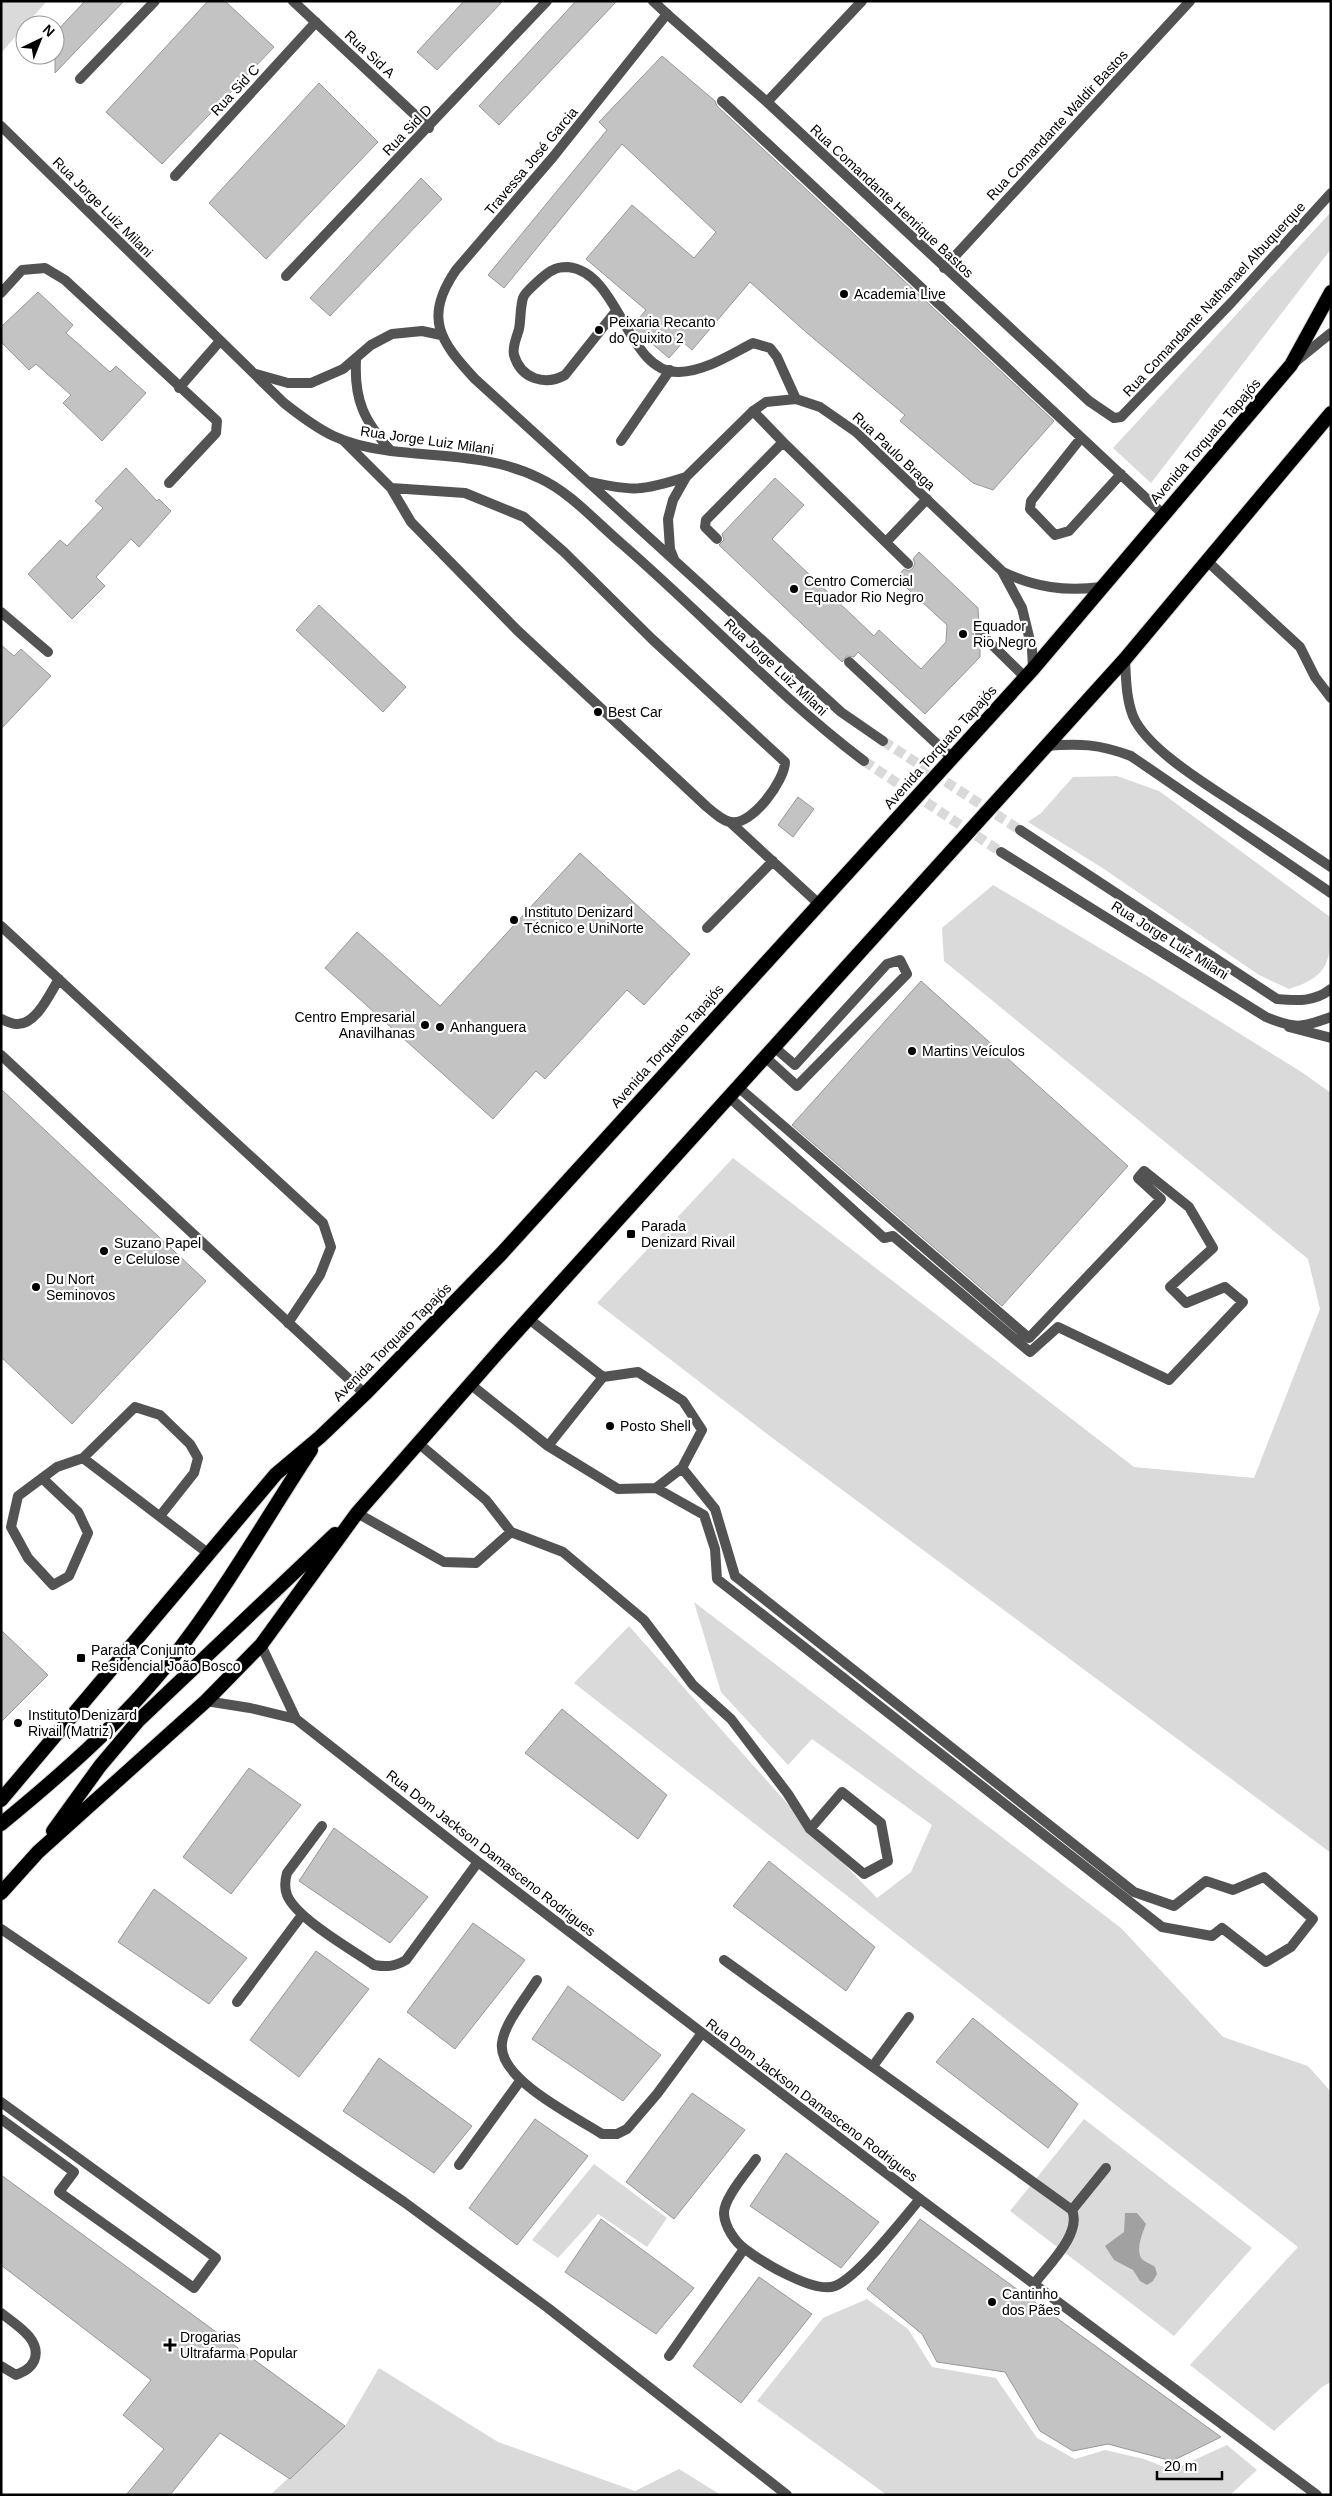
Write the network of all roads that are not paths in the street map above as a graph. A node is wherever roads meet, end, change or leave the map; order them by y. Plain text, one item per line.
1 (154, 1) edge
2 (293, 1) edge
3 (547, 1) edge
4 (653, 1) edge
5 (862, 1) edge
6 (1190, 1) edge
7 (667, 14) junction
8 (316, 22) junction
9 (80, 79) dead end
10 (722, 101) dead end
11 (767, 102) junction
12 (1, 126) edge
13 (429, 128) junction
14 (175, 176) dead end
15 (1331, 194) edge
16 (944, 268) junction
17 (286, 276) dead end
18 (1331, 292) edge
19 (1, 293) edge
20 (616, 311) junction
21 (1331, 333) edge
22 (441, 335) junction
23 (220, 341) junction
24 (356, 360) junction
25 (1291, 365) junction
26 (670, 370) junction
27 (256, 374) junction
28 (179, 388) junction
29 (796, 399) junction
30 (753, 411) junction
31 (1331, 413) edge
32 (1114, 418) joint
33 (1081, 438) junction
34 (344, 441) junction
35 (621, 441) dead end
36 (783, 442) junction
37 (391, 450) junction
38 (1121, 474) junction
39 (686, 477) junction
40 (587, 481) junction
41 (170, 483) dead end
42 (390, 488) junction
43 (927, 499) junction
44 (1164, 514) junction
45 (717, 539) dead end
46 (886, 542) junction
47 (1207, 561) junction
48 (677, 564) junction
49 (908, 564) dead end
50 (1002, 571) junction
51 (1101, 587) junction
52 (1, 612) edge
53 (980, 633) dead end
54 (48, 652) dead end
55 (1125, 659) junction
56 (849, 662) dead end
57 (1029, 673) junction
58 (1331, 698) edge
59 (883, 741) tunnel mouth
60 (1045, 746) junction
61 (952, 758) junction
62 (864, 761) tunnel mouth
63 (730, 822) junction
64 (1020, 830) tunnel mouth
65 (1001, 852) tunnel mouth
66 (773, 861) junction
67 (1331, 867) edge
68 (1331, 893) edge
69 (819, 904) junction
70 (1, 926) edge
71 (707, 928) dead end
72 (59, 979) junction
73 (1331, 989) edge
74 (1331, 1017) edge
75 (1, 1019) edge
76 (1289, 1027) junction
77 (1331, 1038) edge
78 (769, 1052) junction
79 (1, 1055) edge
80 (733, 1092) junction
81 (529, 1319) junction
82 (288, 1323) junction
83 (603, 1377) junction
84 (470, 1384) junction
85 (365, 1394) junction
86 (320, 1437) junction
87 (418, 1443) junction
88 (548, 1446) junction
89 (83, 1458) junction
90 (682, 1468) junction
91 (42, 1478) junction
92 (656, 1488) junction
93 (357, 1513) junction
94 (160, 1516) junction
95 (511, 1532) junction
96 (209, 1554) junction
97 (261, 1645) junction
98 (206, 1702) junction
99 (296, 1720) junction
100 (1, 1800) edge
101 (1, 1824) edge
102 (322, 1826) dead end
103 (810, 1829) junction
104 (38, 1852) junction
105 (478, 1862) junction
106 (1, 1893) edge
107 (302, 1915) junction
108 (1, 1929) edge
109 (724, 1960) dead end
110 (537, 1980) dead end
111 (237, 2002) dead end
112 (909, 2017) dead end
113 (702, 2032) junction
114 (873, 2066) junction
115 (520, 2080) junction
116 (1, 2102) edge
117 (1, 2120) edge
118 (756, 2159) dead end
119 (459, 2165) dead end
120 (1106, 2168) dead end
121 (920, 2199) junction
122 (1072, 2210) junction
123 (744, 2249) junction
124 (1034, 2284) junction
125 (1, 2313) edge
126 (668, 2356) dead end
127 (1, 2366) edge
128 (787, 2495) edge
129 (1317, 2495) edge

1 - 9 street
2 - 8 street, Rua Sid A
3 - 13 street, Rua Sid D
4 - 7 street, Rua Comandante Henrique Bastos
5 - 11 street
6 - 16 street, Rua Comandante Waldir Bastos
7 - 11 street, Rua Comandante Henrique Bastos
7 - 22 street, Travessa José Garcia
8 - 13 street, Rua Sid A
8 - 14 street, Rua Sid C
10 - 33 street
11 - 16 street, Rua Comandante Henrique Bastos
12 - 23 street, Rua Jorge Luiz Milani
13 - 17 street, Rua Sid D
15 - 32 street, Rua Comandante Nathanael Albuquerque
16 - 32 street, Rua Comandante Henrique Bastos
18 - 25 highway, Avenida Torquato Tapajós
19 - 28 street
20 - 20 street
20 - 26 street
21 - 25 street
22 - 24 street
22 - 40 street, Rua Jorge Luiz Milani
23 - 27 street, Rua Jorge Luiz Milani
23 - 28 street
24 - 27 street
24 - 37 street
25 - 44 highway, Avenida Torquato Tapajós
26 - 29 street
26 - 35 street
27 - 34 street, Rua Jorge Luiz Milani
28 - 41 street
29 - 30 street, Rua Paulo Braga
29 - 43 street, Rua Paulo Braga
30 - 36 street
30 - 39 street, Rua Paulo Braga
31 - 47 highway
33 - 38 street
33 - 38 street
34 - 37 street, Rua Jorge Luiz Milani
34 - 42 street
36 - 45 street
36 - 46 street
37 - 62 street, Rua Jorge Luiz Milani
38 - 44 street
39 - 40 street, Rua Paulo Braga
39 - 48 street, Rua Paulo Braga
40 - 48 street, Rua Jorge Luiz Milani
42 - 63 street
42 - 63 street
43 - 46 street
43 - 50 street, Rua Paulo Braga
44 - 51 highway, Avenida Torquato Tapajós
46 - 49 street
47 - 55 highway
47 - 58 street
48 - 59 street, Rua Jorge Luiz Milani
50 - 51 street, Rua Paulo Braga
50 - 57 street, Rua Paulo Braga
51 - 57 highway, Avenida Torquato Tapajós
52 - 54 street
53 - 57 street
55 - 60 highway
55 - 67 street
56 - 61 street
57 - 61 highway, Avenida Torquato Tapajós
60 - 68 street
60 - 78 highway
61 - 69 highway, Avenida Torquato Tapajós
63 - 66 street
64 - 73 street, Rua Jorge Luiz Milani
65 - 76 street, Rua Jorge Luiz Milani
66 - 69 street
66 - 71 street
69 - 85 highway, Avenida Torquato Tapajós
70 - 72 street
72 - 75 street
72 - 82 street
74 - 76 street
76 - 77 street, Rua Jorge Luiz Milani
78 - 78 street
78 - 80 highway
79 - 82 street
80 - 80 street
80 - 81 highway
81 - 83 street
81 - 84 highway
82 - 85 street
83 - 88 street
83 - 90 street
84 - 87 highway
84 - 88 street
85 - 86 highway, Avenida Torquato Tapajós
86 - 96 highway, Avenida Torquato Tapajós
86 - 101 highway
87 - 93 highway
87 - 95 street
88 - 92 street
89 - 91 street
89 - 94 street
89 - 94 street
90 - 92 street
90 - 92 street
91 - 91 street
93 - 95 street
93 - 97 highway
93 - 104 highway
94 - 96 street
95 - 103 street
96 - 100 highway, Avenida Torquato Tapajós
97 - 98 highway
97 - 99 street, Rua Dom Jackson Damasceno Rodrigues
98 - 99 street, Rua Dom Jackson Damasceno Rodrigues
98 - 104 highway
99 - 105 street, Rua Dom Jackson Damasceno Rodrigues
102 - 107 street
103 - 103 street
104 - 106 highway
105 - 107 street
105 - 113 street, Rua Dom Jackson Damasceno Rodrigues
107 - 111 street
108 - 128 street
109 - 114 street
110 - 115 street
112 - 114 street
113 - 115 street
113 - 121 street, Rua Dom Jackson Damasceno Rodrigues
114 - 122 street
115 - 119 street
116 - 117 street
118 - 123 street
120 - 122 street
121 - 123 street
121 - 124 street, Rua Dom Jackson Damasceno Rodrigues
122 - 124 street
123 - 126 street
124 - 129 street, Rua Dom Jackson Damasceno Rodrigues
125 - 127 street

